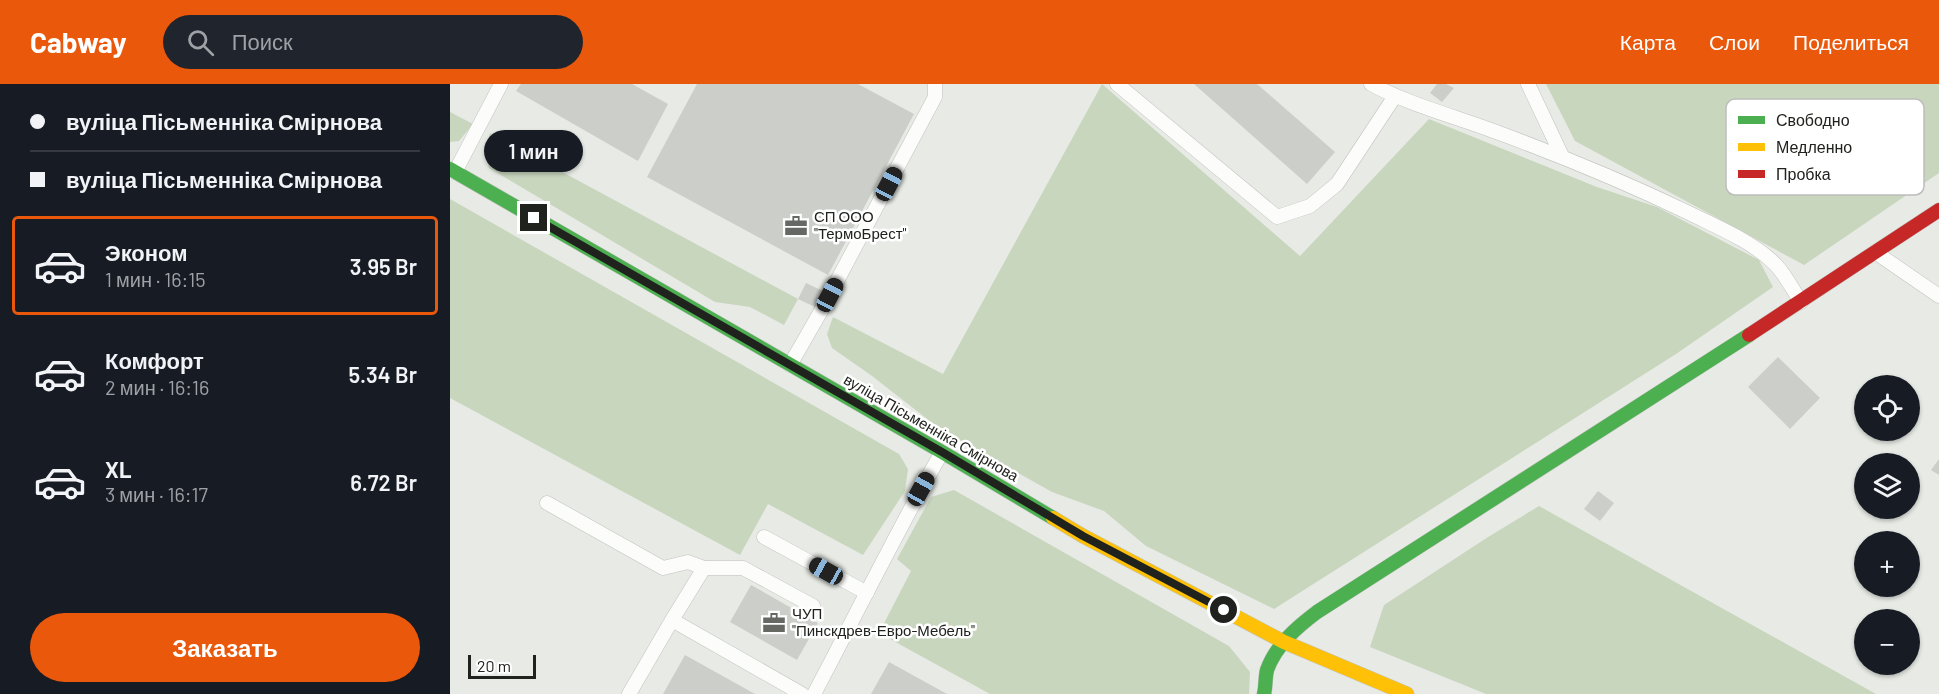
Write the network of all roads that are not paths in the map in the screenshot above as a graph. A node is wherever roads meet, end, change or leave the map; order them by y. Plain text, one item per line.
1 (501, 84) edge
2 (935, 84) edge
3 (1117, 84) edge
4 (1371, 84) edge
5 (1528, 84) edge
6 (1395, 96) junction
7 (1562, 156) junction
8 (453, 171) edge
9 (1939, 210) edge
10 (1875, 252) junction
11 (1939, 296) edge
12 (1801, 302) junction
13 (790, 365) junction
14 (942, 452) junction
15 (547, 503) dead end
16 (764, 537) dead end
17 (704, 568) junction
18 (867, 593) junction
19 (813, 606) dead end
20 (672, 620) junction
21 (1284, 642) junction
22 (629, 694) edge
23 (802, 694) edge
24 (814, 694) edge
25 (1264, 694) edge
26 (1407, 694) edge

1 - 8 lane
2 - 13 lane
3 - 6 lane
4 - 6 lane
5 - 7 lane
6 - 7 lane
7 - 12 lane
8 - 13 main road, вуліца Пісьменніка Смірнова
9 - 10 main road
10 - 11 lane
10 - 12 main road
12 - 21 main road
13 - 14 main road, вуліца Пісьменніка Смірнова
14 - 18 lane
14 - 21 main road, вуліца Пісьменніка Смірнова
15 - 17 lane
16 - 18 lane
17 - 19 lane
17 - 20 lane
18 - 24 lane
20 - 22 lane
20 - 23 lane
21 - 25 main road
21 - 26 main road, вуліца Пісьменніка Смірнова

